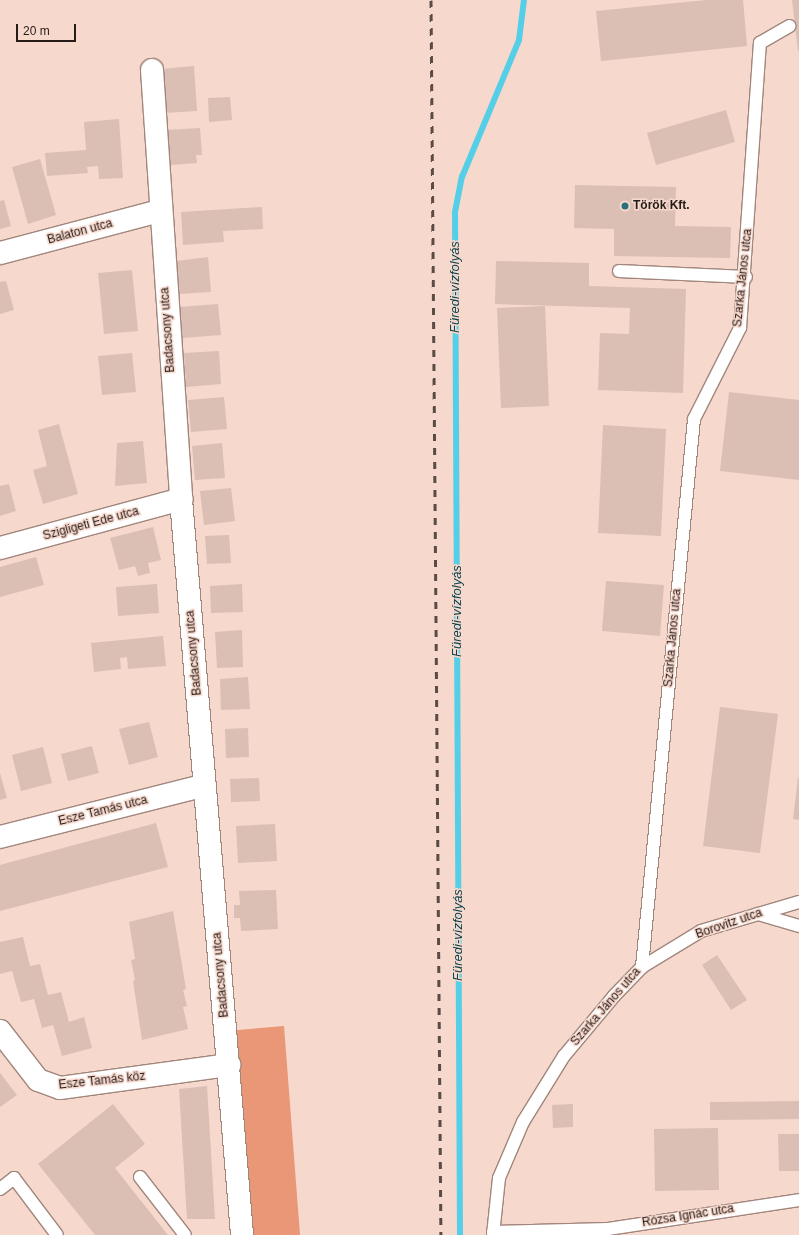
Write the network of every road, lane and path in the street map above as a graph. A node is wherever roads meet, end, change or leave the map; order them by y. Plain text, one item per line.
1 (789, 26) dead end
2 (152, 70) dead end
3 (159, 211) junction
4 (0, 252) edge
5 (619, 271) dead end
6 (746, 277) junction
7 (181, 499) junction
8 (0, 548) edge
9 (205, 785) junction
10 (0, 837) edge
11 (799, 902) edge
12 (758, 914) junction
13 (799, 926) edge
14 (642, 967) junction
15 (0, 1031) edge
16 (228, 1065) junction
17 (140, 1178) dead end
18 (0, 1189) edge
19 (793, 1200) edge
20 (493, 1233) edge
21 (57, 1235) edge
22 (185, 1235) edge
23 (242, 1235) edge

1 - 6 lane, Szarka János utca
2 - 3 street, Badacsony utca
3 - 4 street, Balaton utca
3 - 7 street, Badacsony utca
5 - 6 lane
6 - 14 lane, Szarka János utca
7 - 8 street, Szigligeti Ede utca
7 - 9 street, Badacsony utca
9 - 10 street, Esze Tamás utca
9 - 16 street, Badacsony utca
11 - 12 lane, Borovitz utca
12 - 13 lane
12 - 14 lane, Borovitz utca
14 - 20 lane, Szarka János utca
15 - 16 street, Esze Tamás köz
16 - 23 street, Badacsony utca
17 - 22 lane
18 - 21 lane
19 - 20 lane, Rózsa Ignác utca

